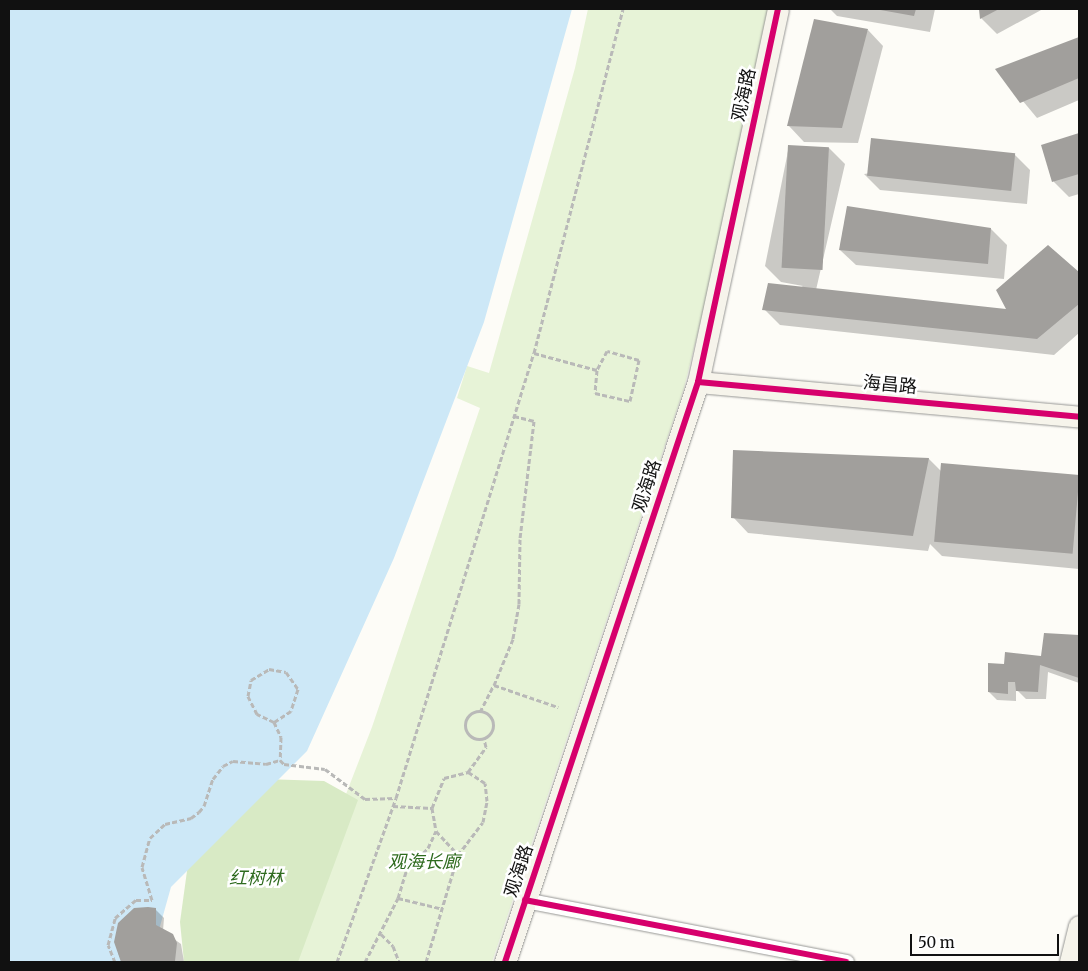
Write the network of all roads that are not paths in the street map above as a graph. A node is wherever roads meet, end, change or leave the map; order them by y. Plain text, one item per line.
1 (778, 9) edge
2 (698, 382) junction
3 (1079, 418) edge
4 (525, 900) junction
5 (1079, 926) edge
6 (504, 962) edge
7 (846, 962) edge
8 (1070, 962) edge

1 - 2 street, 观海路
2 - 3 street, 海昌路
2 - 4 street, 观海路
4 - 6 street, 观海路
4 - 7 street
5 - 8 street

